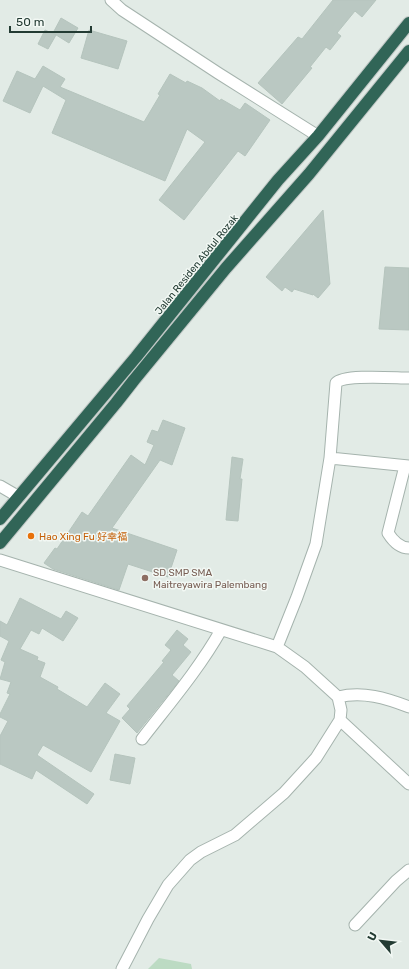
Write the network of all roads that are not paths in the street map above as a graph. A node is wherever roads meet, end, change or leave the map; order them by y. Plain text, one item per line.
1 (111, 0) edge
2 (409, 23) edge
3 (409, 51) edge
4 (318, 136) junction
5 (408, 378) edge
6 (330, 458) junction
7 (407, 466) edge
8 (0, 486) edge
9 (19, 497) junction
10 (0, 519) edge
11 (0, 543) edge
12 (409, 548) edge
13 (0, 560) edge
14 (221, 630) junction
15 (277, 647) junction
16 (338, 697) junction
17 (409, 707) edge
18 (340, 720) junction
19 (142, 739) dead end
20 (409, 784) edge
21 (409, 870) edge
22 (355, 925) dead end
23 (122, 969) edge

1 - 4 street
2 - 4 highway, Jalan Residen Abdul Rozak
3 - 11 highway
4 - 9 highway, Jalan Residen Abdul Rozak
5 - 6 street
6 - 7 street
6 - 15 street
7 - 12 street
8 - 9 street
9 - 10 highway, Jalan Residen Abdul Rozak
13 - 14 street
14 - 15 street
14 - 19 street
15 - 16 street
16 - 17 street
16 - 18 street
18 - 20 street
18 - 23 street
21 - 22 street

